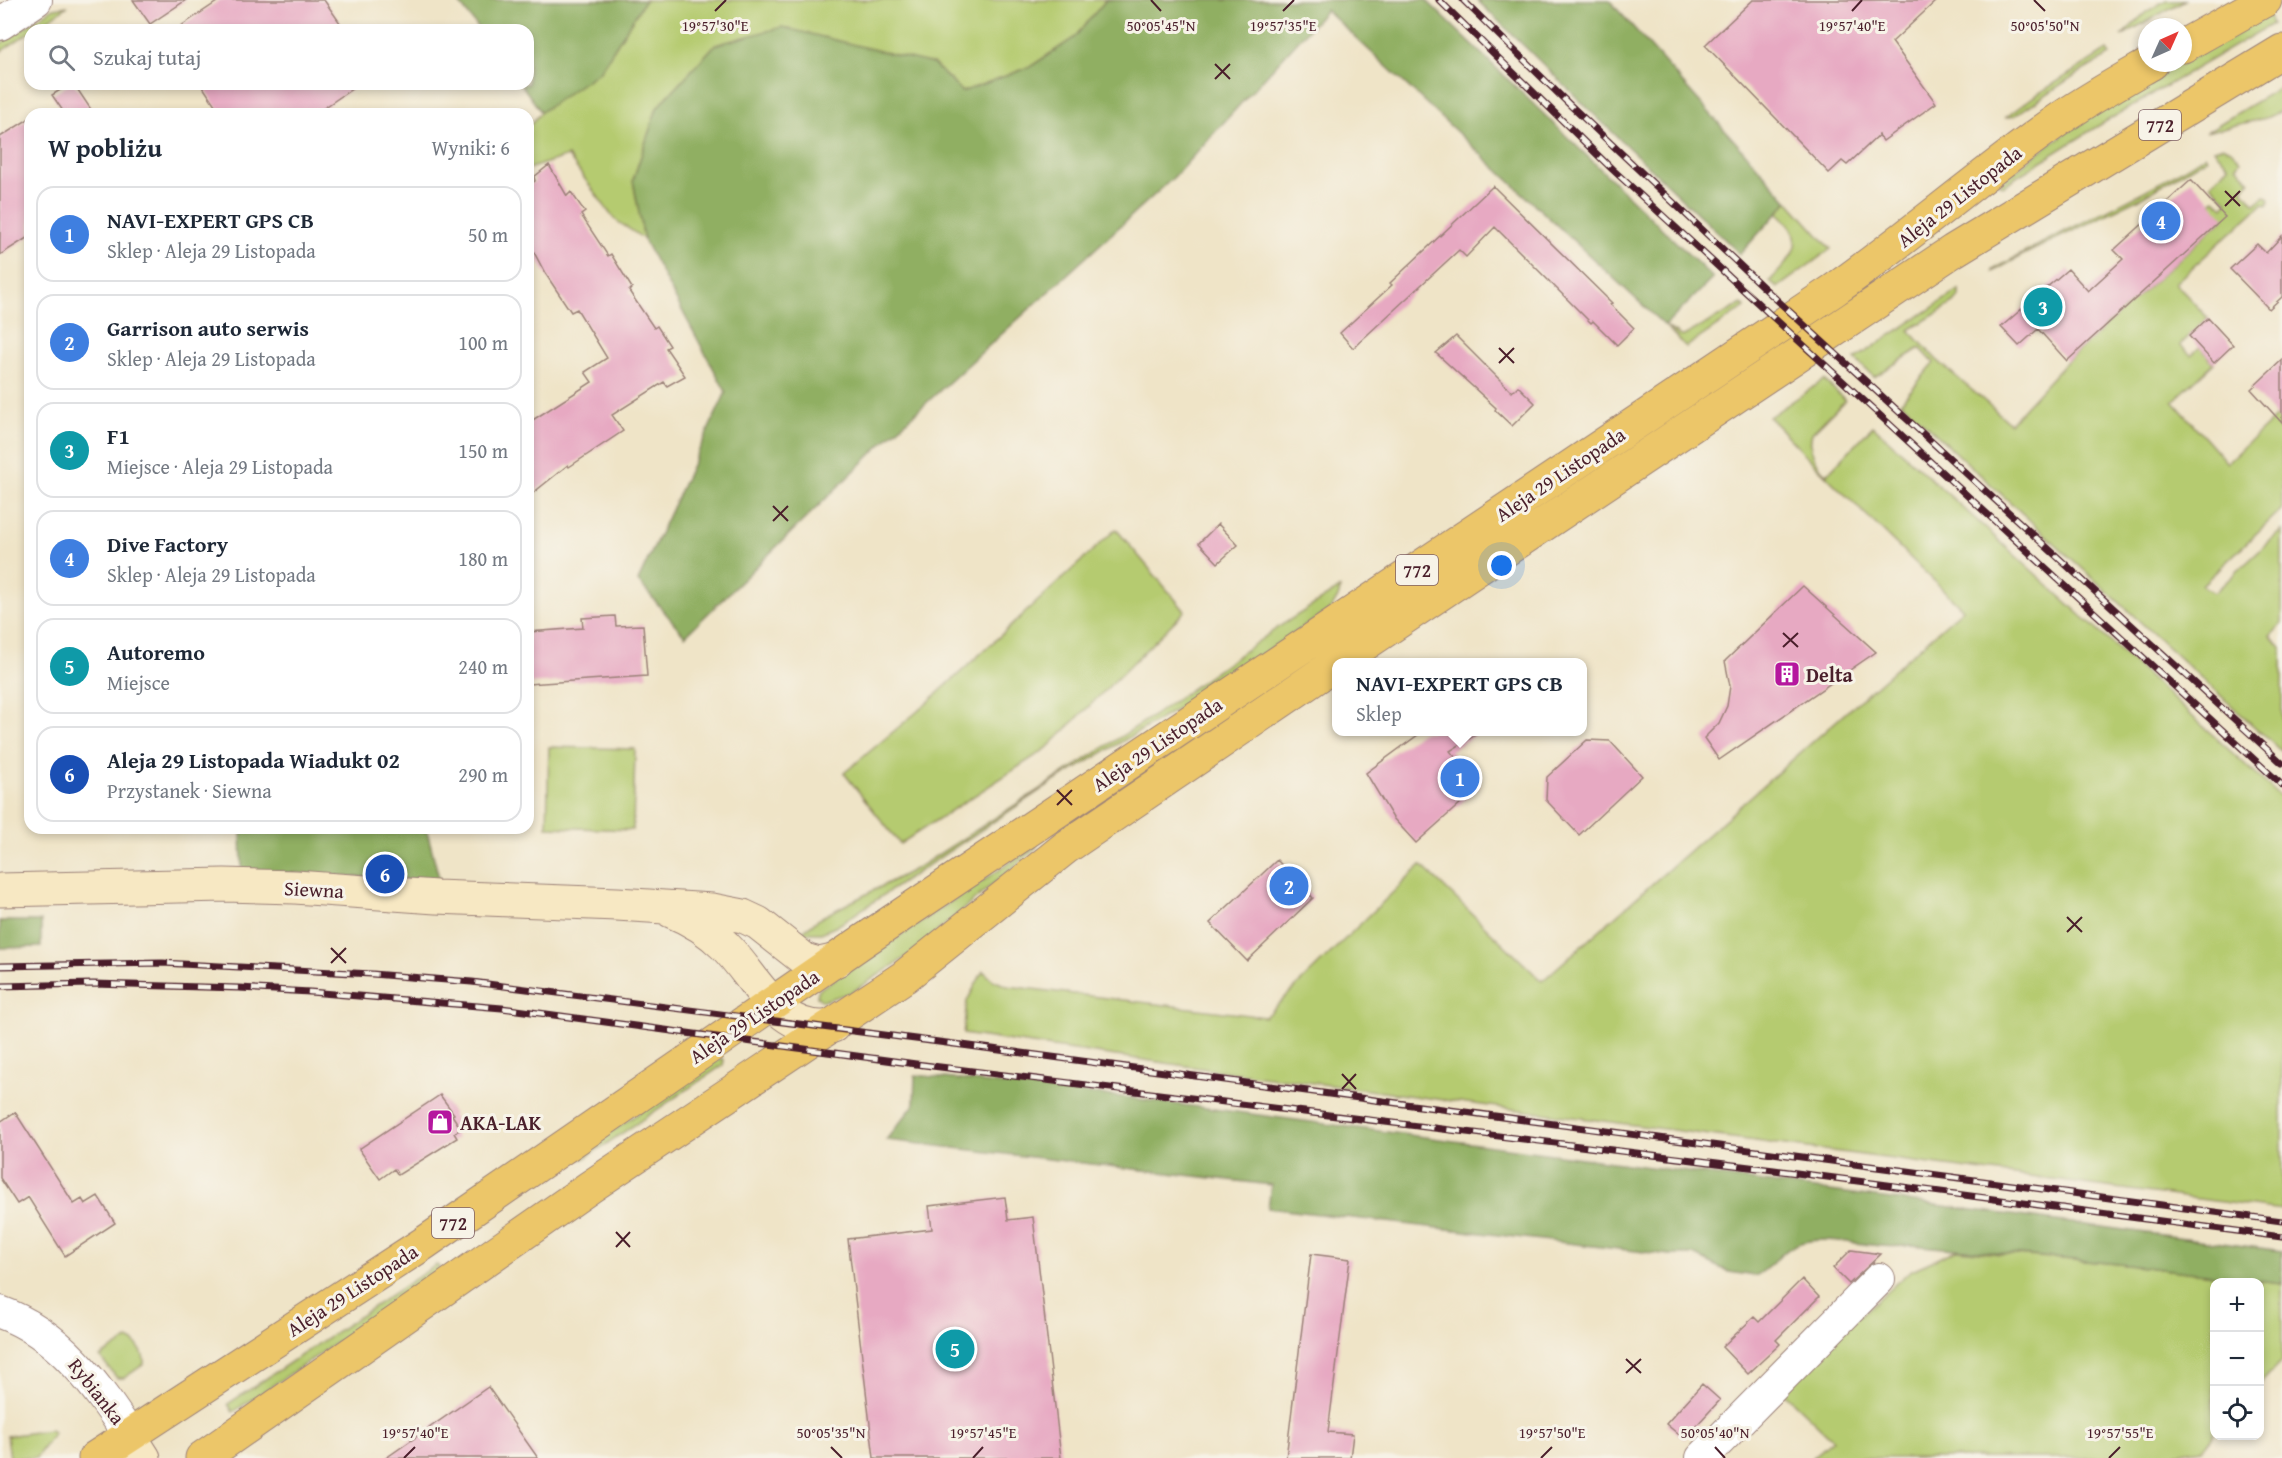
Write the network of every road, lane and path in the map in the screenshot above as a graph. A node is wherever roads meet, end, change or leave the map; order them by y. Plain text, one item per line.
1 (36, 0) edge
2 (2265, 0) edge
3 (0, 24) edge
4 (2192, 40) edge
5 (2282, 51) edge
6 (2138, 71) edge
7 (1344, 658) edge
8 (1332, 666) edge
9 (0, 890) edge
10 (664, 908) junction
11 (800, 967) junction
12 (773, 1004) junction
13 (818, 1026) junction
14 (1879, 1279) dead end
15 (0, 1312) edge
16 (137, 1447) edge
17 (95, 1458) edge
18 (202, 1458) edge
19 (1702, 1458) edge

1 - 3 street
2 - 4 main road
5 - 7 main road, Aleja 29 Listopada / 772
6 - 11 main road, Aleja 29 Listopada / 772
8 - 13 main road, Aleja 29 Listopada / 772
9 - 10 street, Siewna
10 - 11 street, Siewna
10 - 12 street, Siewna
11 - 12 main road, Aleja 29 Listopada / 772
11 - 13 street
12 - 13 street, Siewna
12 - 16 main road, Aleja 29 Listopada / 772
13 - 18 main road, Aleja 29 Listopada / 772
14 - 19 street
15 - 16 street, Rybianka
16 - 17 main road, Aleja 29 Listopada / 772

